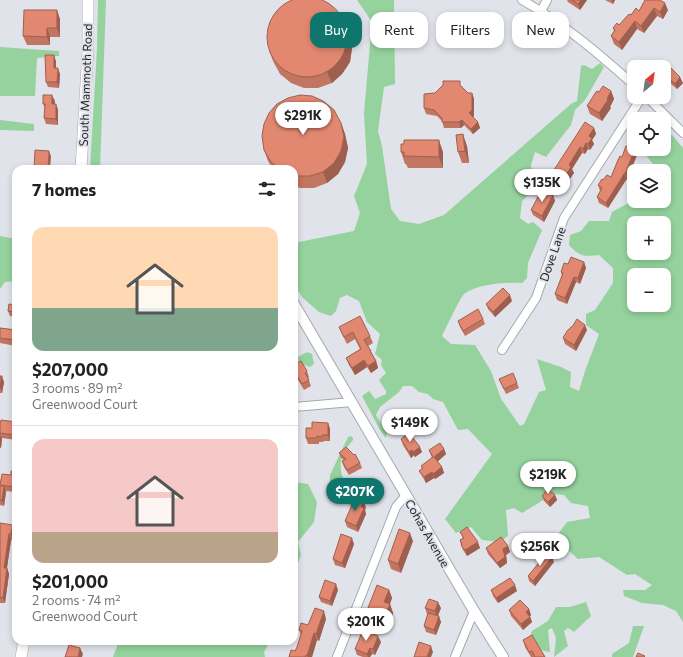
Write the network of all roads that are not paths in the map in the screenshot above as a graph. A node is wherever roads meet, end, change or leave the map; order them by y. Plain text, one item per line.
1 (88, 0) edge
2 (522, 0) edge
3 (548, 0) edge
4 (541, 11) junction
5 (627, 80) edge
6 (637, 104) edge
7 (653, 104) edge
8 (683, 133) edge
9 (81, 165) edge
10 (298, 311) edge
11 (502, 350) dead end
12 (352, 402) junction
13 (298, 407) edge
14 (406, 496) junction
15 (474, 611) junction
16 (23, 645) edge
17 (21, 657) edge
18 (337, 657) edge
19 (455, 657) edge
20 (503, 657) edge

1 - 9 main road, South Mammoth Road
2 - 4 street
3 - 4 street
4 - 5 street
6 - 11 street, Dove Lane
7 - 8 street
10 - 12 street, Cohas Avenue
12 - 13 street
12 - 14 street, Cohas Avenue
14 - 15 street, Cohas Avenue
14 - 18 street
15 - 19 street
15 - 20 street, Cohas Avenue
16 - 17 main road

